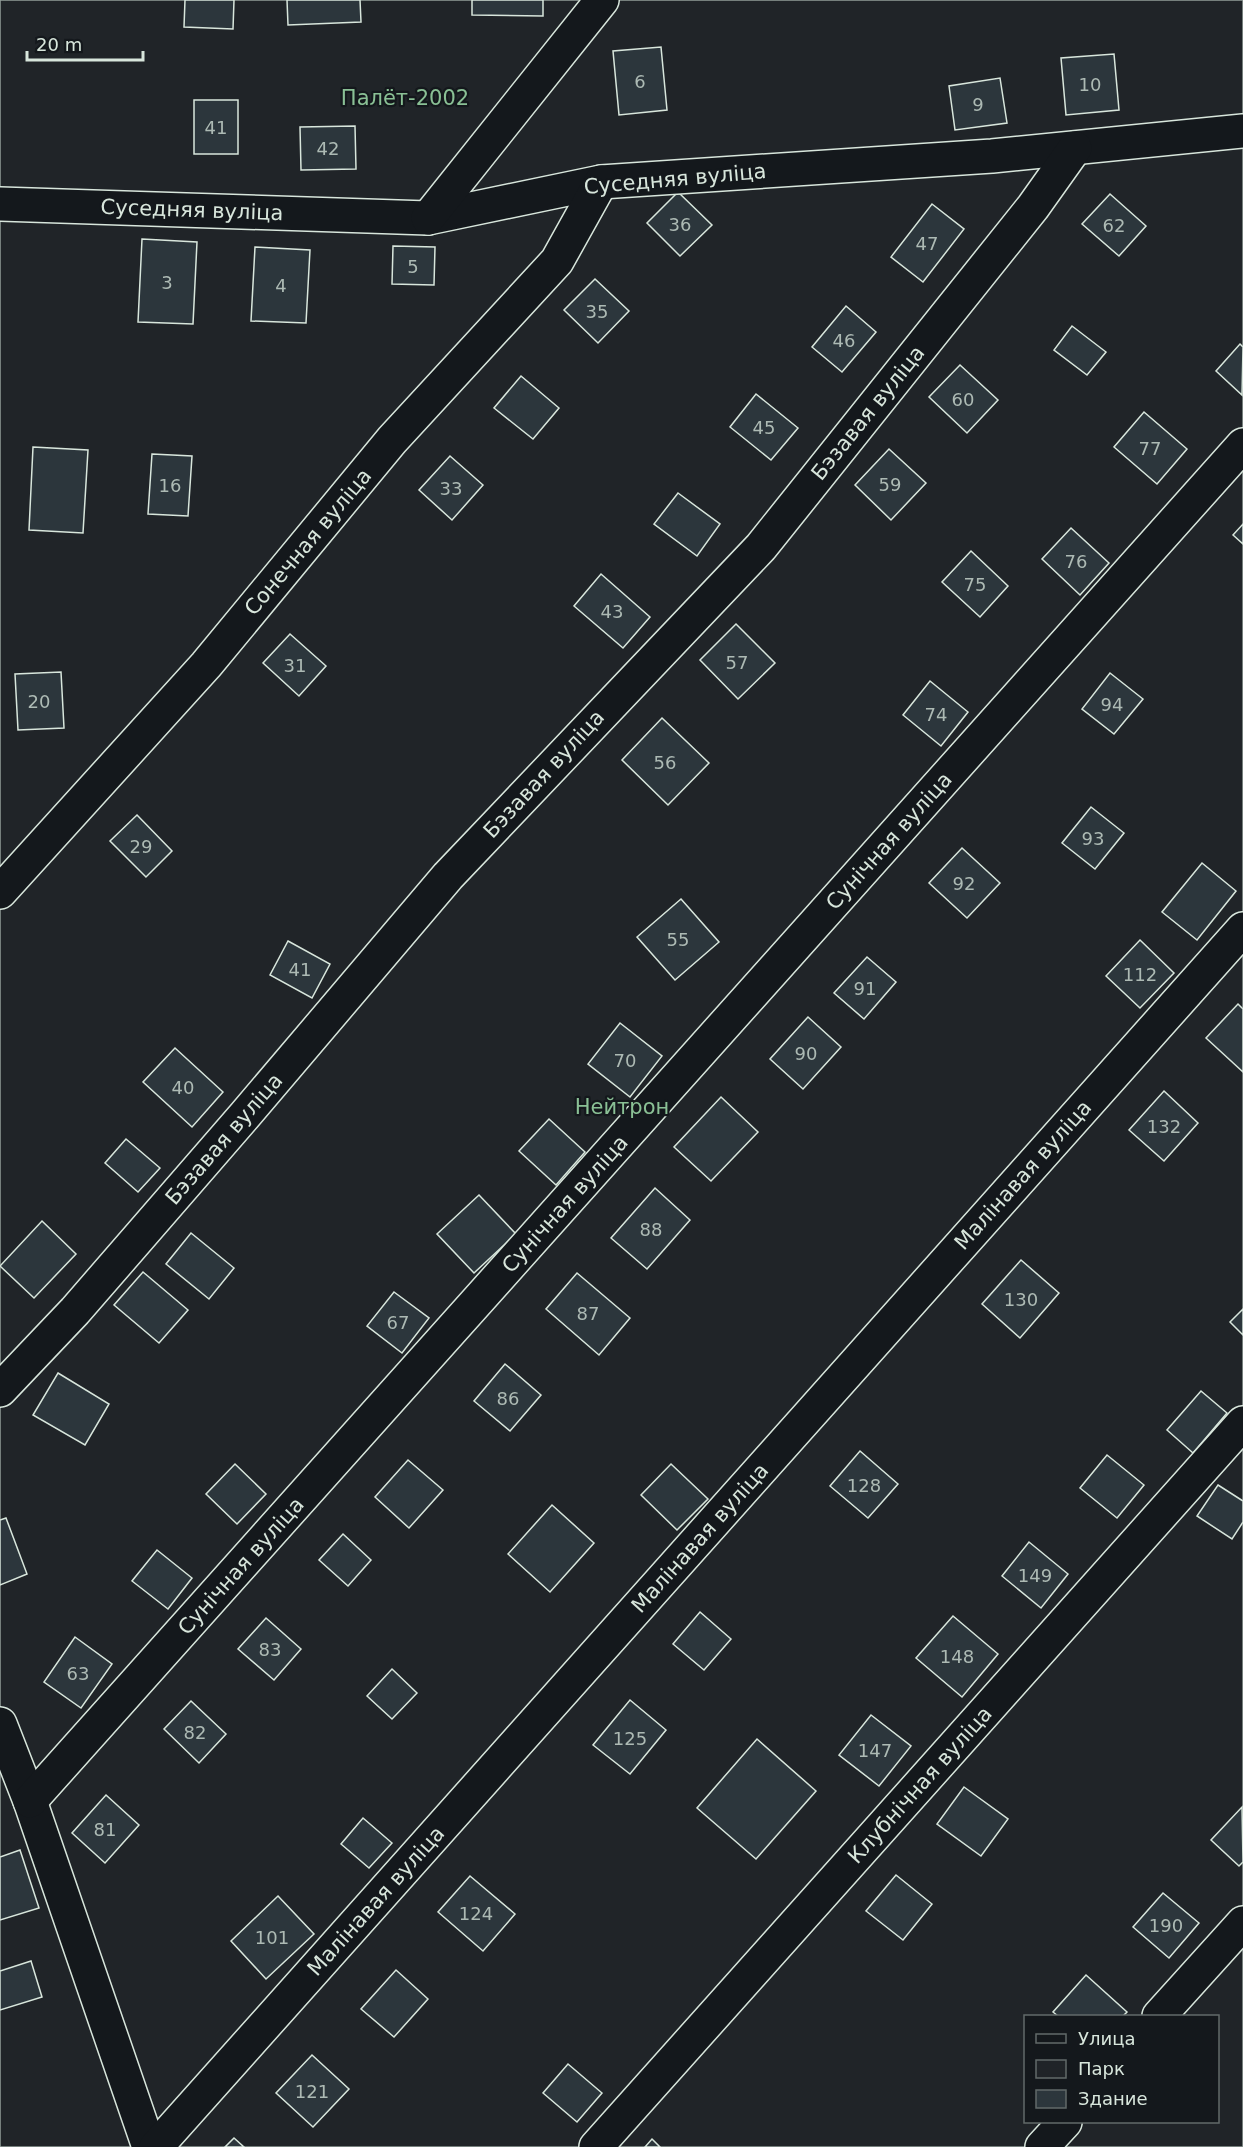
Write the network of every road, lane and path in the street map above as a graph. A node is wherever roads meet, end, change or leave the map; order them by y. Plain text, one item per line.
1 (602, 0) edge
2 (1243, 131) edge
3 (1075, 148) junction
4 (601, 182) junction
5 (0, 204) edge
6 (428, 218) junction
7 (1243, 445) edge
8 (0, 892) edge
9 (1243, 929) edge
10 (0, 1390) edge
11 (1243, 1423) edge
12 (0, 1724) edge
13 (30, 1801) junction
14 (1243, 1923) edge
15 (1160, 2015) edge
16 (1063, 2123) edge
17 (149, 2147) edge
18 (156, 2147) edge
19 (596, 2147) edge
20 (1042, 2147) edge

1 - 6 street
2 - 3 street, Суседняя вуліца
3 - 4 street, Суседняя вуліца
3 - 10 street, Бэзавая вуліца
4 - 6 street, Суседняя вуліца
4 - 8 street, Сонечная вуліца
5 - 6 street, Суседняя вуліца
7 - 13 street, Сунічная вуліца
9 - 18 street, Малінавая вуліца
11 - 19 street, Клубнічная вуліца
12 - 13 street
13 - 17 street
14 - 15 street
16 - 20 street

